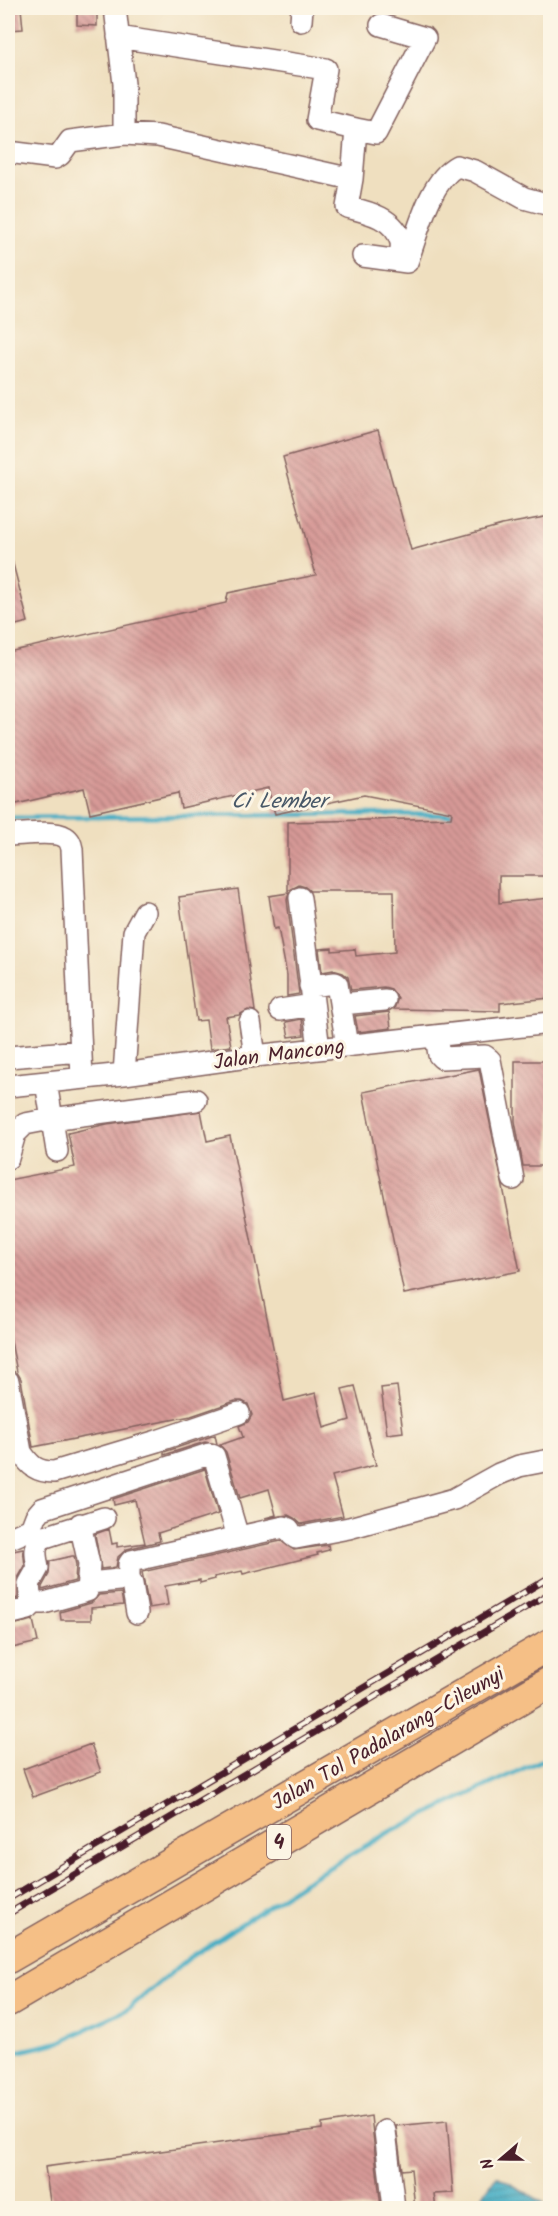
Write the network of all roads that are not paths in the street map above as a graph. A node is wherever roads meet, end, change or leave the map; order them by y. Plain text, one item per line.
1 (115, 8) edge
2 (381, 25) dead end
3 (118, 37) junction
4 (356, 129) junction
5 (124, 135) junction
6 (8, 152) edge
7 (352, 179) junction
8 (550, 205) edge
9 (363, 256) dead end
10 (399, 261) junction
11 (8, 835) edge
12 (300, 898) dead end
13 (145, 912) dead end
14 (312, 996) junction
15 (385, 1000) dead end
16 (341, 1004) junction
17 (280, 1010) dead end
18 (250, 1022) dead end
19 (550, 1023) edge
20 (436, 1036) junction
21 (347, 1046) junction
22 (319, 1049) junction
23 (81, 1051) junction
24 (255, 1056) junction
25 (8, 1057) edge
26 (124, 1074) junction
27 (82, 1078) junction
28 (46, 1082) junction
29 (8, 1086) edge
30 (196, 1100) dead end
31 (51, 1119) junction
32 (57, 1151) dead end
33 (8, 1158) edge
34 (513, 1179) dead end
35 (8, 1381) edge
36 (239, 1413) dead end
37 (550, 1460) edge
38 (104, 1518) dead end
39 (80, 1524) junction
40 (238, 1537) junction
41 (8, 1539) edge
42 (129, 1579) junction
43 (89, 1583) junction
44 (32, 1603) junction
45 (137, 1613) dead end
46 (8, 1614) edge
47 (550, 1644) edge
48 (550, 1683) edge
49 (8, 1958) edge
50 (8, 2001) edge
51 (385, 2131) dead end
52 (394, 2208) edge

1 - 3 street
2 - 4 street
3 - 4 street
3 - 5 street
4 - 7 street
5 - 6 street
5 - 7 street
7 - 10 street
8 - 10 street
9 - 10 street
11 - 23 street
12 - 14 street
13 - 26 street
14 - 16 street
14 - 17 street
14 - 22 street
15 - 16 street
16 - 21 street
18 - 24 street
19 - 20 street, Jalan Mancong
20 - 21 street, Jalan Mancong
20 - 34 street
21 - 22 street, Jalan Mancong
22 - 24 street, Jalan Mancong
23 - 25 street
23 - 27 street
24 - 26 street, Jalan Mancong
26 - 27 street, Jalan Mancong
27 - 28 street, Jalan Mancong
28 - 29 street, Jalan Mancong
28 - 31 street
30 - 31 street
31 - 32 street
31 - 33 street
35 - 36 street
37 - 40 street
38 - 39 street
39 - 43 street
39 - 44 street
40 - 41 street
40 - 42 street
42 - 43 street
42 - 45 street
43 - 44 street
44 - 46 street
47 - 49 highway, Jalan Tol Padalarang–Cileunyi / 4
48 - 50 highway, Jalan Tol Padalarang–Cileunyi / 4
51 - 52 street

